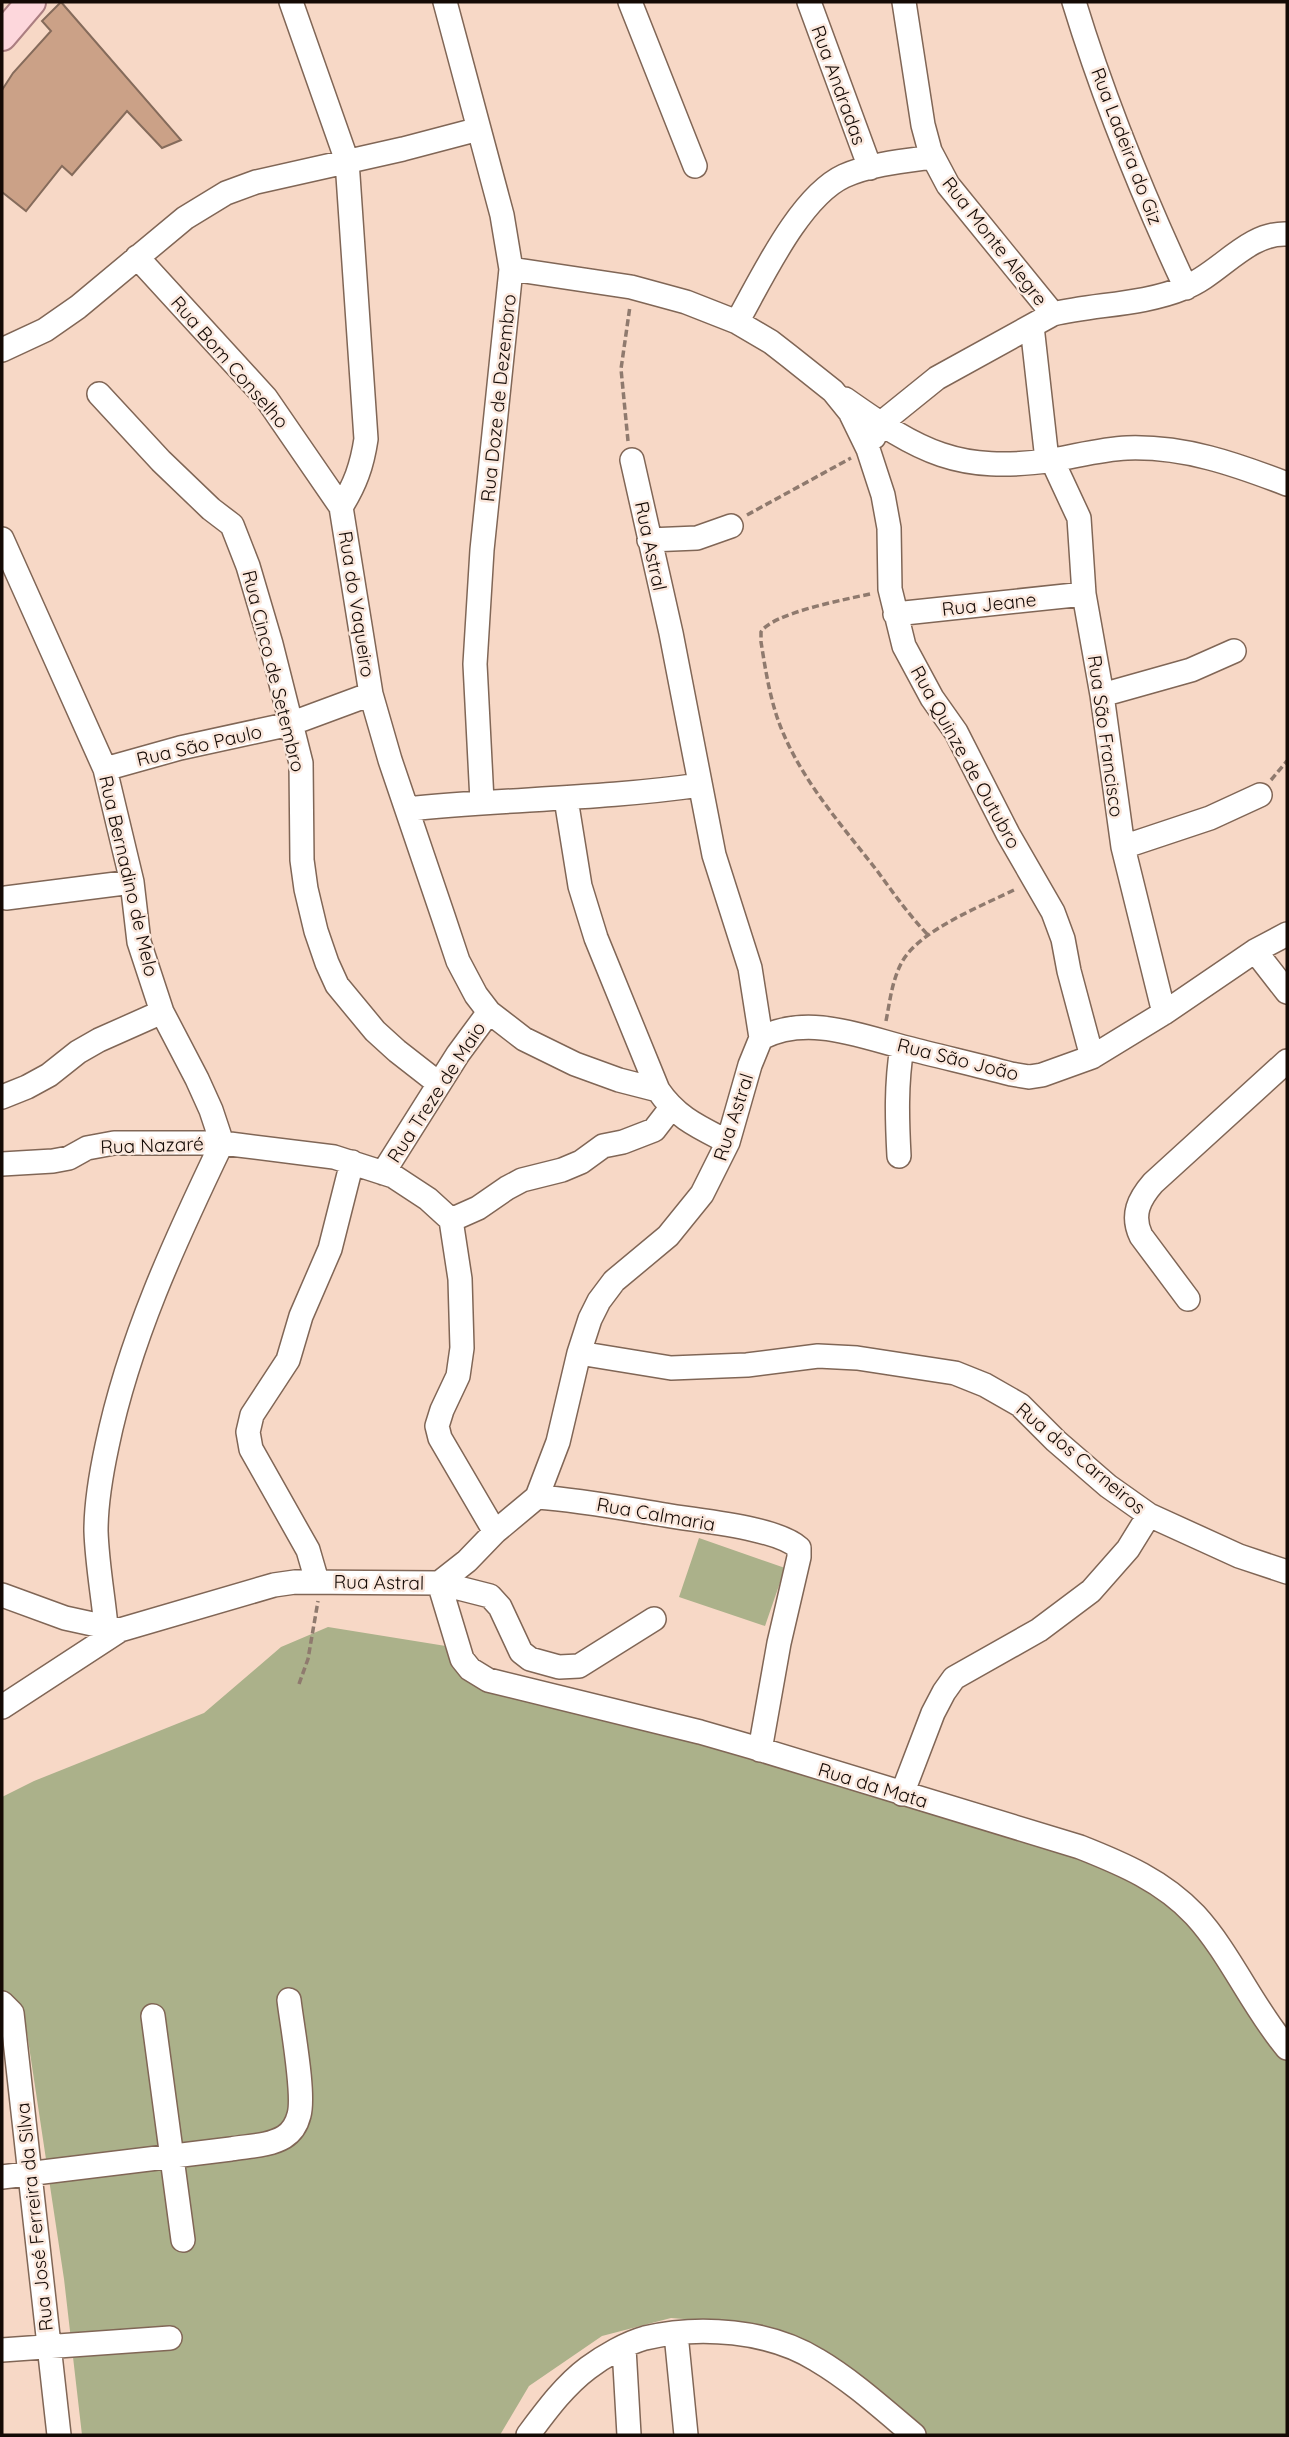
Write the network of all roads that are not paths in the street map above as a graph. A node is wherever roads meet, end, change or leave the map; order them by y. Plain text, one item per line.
1 (31, 2) edge
2 (291, 2) edge
3 (444, 2) edge
4 (630, 2) edge
5 (808, 2) edge
6 (904, 2) edge
7 (1074, 2) edge
8 (2, 36) edge
9 (479, 129) junction
10 (933, 157) junction
11 (347, 161) junction
12 (695, 166) dead end
13 (870, 168) junction
14 (1287, 234) edge
15 (137, 257) junction
16 (511, 269) junction
17 (1186, 288) junction
18 (1053, 314) junction
19 (737, 322) junction
20 (1032, 326) junction
21 (2, 350) edge
22 (832, 391) junction
23 (99, 394) dead end
24 (880, 424) junction
25 (868, 449) junction
26 (632, 460) road end
27 (1050, 460) junction
28 (1287, 484) edge
29 (341, 507) junction
30 (731, 526) road end
31 (2, 539) edge
32 (649, 540) junction
33 (1084, 594) junction
34 (895, 614) junction
35 (1234, 651) dead end
36 (371, 694) junction
37 (1102, 695) junction
38 (290, 724) junction
39 (106, 769) junction
40 (700, 785) junction
41 (1260, 795) dead end
42 (566, 799) junction
43 (482, 802) junction
44 (407, 809) junction
45 (1123, 847) junction
46 (132, 882) junction
47 (6, 898) dead end
48 (1287, 934) edge
49 (1255, 951) junction
50 (1287, 992) edge
51 (162, 1012) junction
52 (489, 1012) junction
53 (1164, 1013) junction
54 (761, 1038) junction
55 (892, 1043) junction
56 (1093, 1057) junction
57 (1287, 1061) edge
58 (438, 1083) junction
59 (2, 1097) edge
60 (665, 1099) junction
61 (728, 1142) junction
62 (222, 1143) junction
63 (899, 1156) dead end
64 (352, 1162) junction
65 (2, 1164) edge
66 (383, 1172) junction
67 (451, 1220) junction
68 (1188, 1299) dead end
69 (579, 1353) junction
70 (537, 1497) junction
71 (1149, 1515) junction
72 (495, 1532) junction
73 (1287, 1572) edge
74 (317, 1581) junction
75 (439, 1583) junction
76 (2, 1595) edge
77 (654, 1619) dead end
78 (113, 1628) junction
79 (2, 1707) edge
80 (760, 1750) junction
81 (902, 1794) junction
82 (289, 2000) dead end
83 (2, 2003) edge
84 (153, 2016) dead end
85 (1287, 2048) edge
86 (172, 2157) junction
87 (29, 2174) junction
88 (2, 2176) edge
89 (183, 2241) dead end
90 (676, 2334) junction
91 (170, 2338) dead end
92 (49, 2346) junction
93 (624, 2348) junction
94 (2, 2350) edge
95 (59, 2435) edge
96 (528, 2435) edge
97 (629, 2435) edge
98 (686, 2435) edge
99 (914, 2435) edge

1 - 8 main road
2 - 11 street, Rua do Vaqueiro
3 - 9 street, Rua Doze de Dezembro
4 - 12 street
5 - 13 street, Rua Andradas
6 - 10 street, Rua Monte Alegre
7 - 17 street, Rua Ladeira do Giz
9 - 11 street
9 - 16 street, Rua Doze de Dezembro
10 - 13 street
10 - 18 street, Rua Monte Alegre
11 - 15 street
11 - 29 street, Rua do Vaqueiro
13 - 19 street
14 - 17 street, Rua Monte Alegre
15 - 21 street
15 - 29 street, Rua Bom Conselho
16 - 19 street
16 - 43 street, Rua Doze de Dezembro
17 - 18 street, Rua Monte Alegre
18 - 20 street
19 - 22 street
20 - 24 street
20 - 27 street, Rua São Francisco
22 - 24 street
22 - 25 street, Rua Quinze de Outubro
23 - 38 street, Rua Cinco de Setembro
24 - 25 street
24 - 27 street
25 - 34 street, Rua Quinze de Outubro
26 - 32 street, Rua Astral
27 - 28 street
27 - 33 street, Rua São Francisco
29 - 36 street, Rua do Vaqueiro
30 - 32 street
31 - 39 street, Rua Bernadino de Melo
32 - 40 street, Rua Astral
33 - 34 street, Rua Jeane
33 - 37 street, Rua São Francisco
34 - 56 street, Rua Quinze de Outubro
35 - 37 street
36 - 38 street, Rua São Paulo
36 - 44 street, Rua do Vaqueiro
37 - 45 street, Rua São Francisco
38 - 39 street, Rua São Paulo
38 - 58 street, Rua Cinco de Setembro
39 - 46 street, Rua Bernadino de Melo
40 - 42 street
40 - 54 street, Rua Astral
41 - 45 street
42 - 43 street
42 - 60 street
43 - 44 street
44 - 52 street, Rua do Vaqueiro
45 - 53 street, Rua São Francisco
46 - 47 street
46 - 51 street, Rua Bernadino de Melo
48 - 49 street, Rua São João
49 - 50 street
49 - 53 street, Rua São João
51 - 59 street
51 - 62 street, Rua Bernadino de Melo
52 - 58 street, Rua Treze de Maio
52 - 60 street, Rua do Vaqueiro
53 - 56 street, Rua São João
54 - 55 street, Rua São João
54 - 61 street, Rua Astral
55 - 56 street, Rua São João
55 - 63 street
57 - 68 street
58 - 66 street, Rua Treze de Maio
60 - 61 street
60 - 67 street
61 - 69 street, Rua Astral
62 - 64 street
62 - 65 street, Rua Nazaré
62 - 78 street
64 - 66 street
64 - 74 street
66 - 67 street
67 - 72 street
69 - 70 street, Rua Astral
69 - 71 street, Rua dos Carneiros
70 - 72 street, Rua Astral
70 - 80 street, Rua Calmaria
71 - 73 street, Rua dos Carneiros
71 - 81 street
72 - 75 street, Rua Astral
74 - 75 street, Rua Astral
74 - 78 street, Rua Astral
75 - 77 street
75 - 80 street, Rua da Mata
76 - 78 street, Rua Astral
78 - 79 street
80 - 81 street, Rua da Mata
81 - 85 street, Rua da Mata
82 - 86 street
83 - 87 street, Rua José Ferreira da Silva
84 - 86 street
86 - 87 street
86 - 89 street
87 - 88 street
87 - 92 street, Rua José Ferreira da Silva
90 - 93 street
90 - 98 street
90 - 99 street
91 - 92 street
92 - 94 street
92 - 95 street, Rua José Ferreira da Silva
93 - 96 street
93 - 97 street

